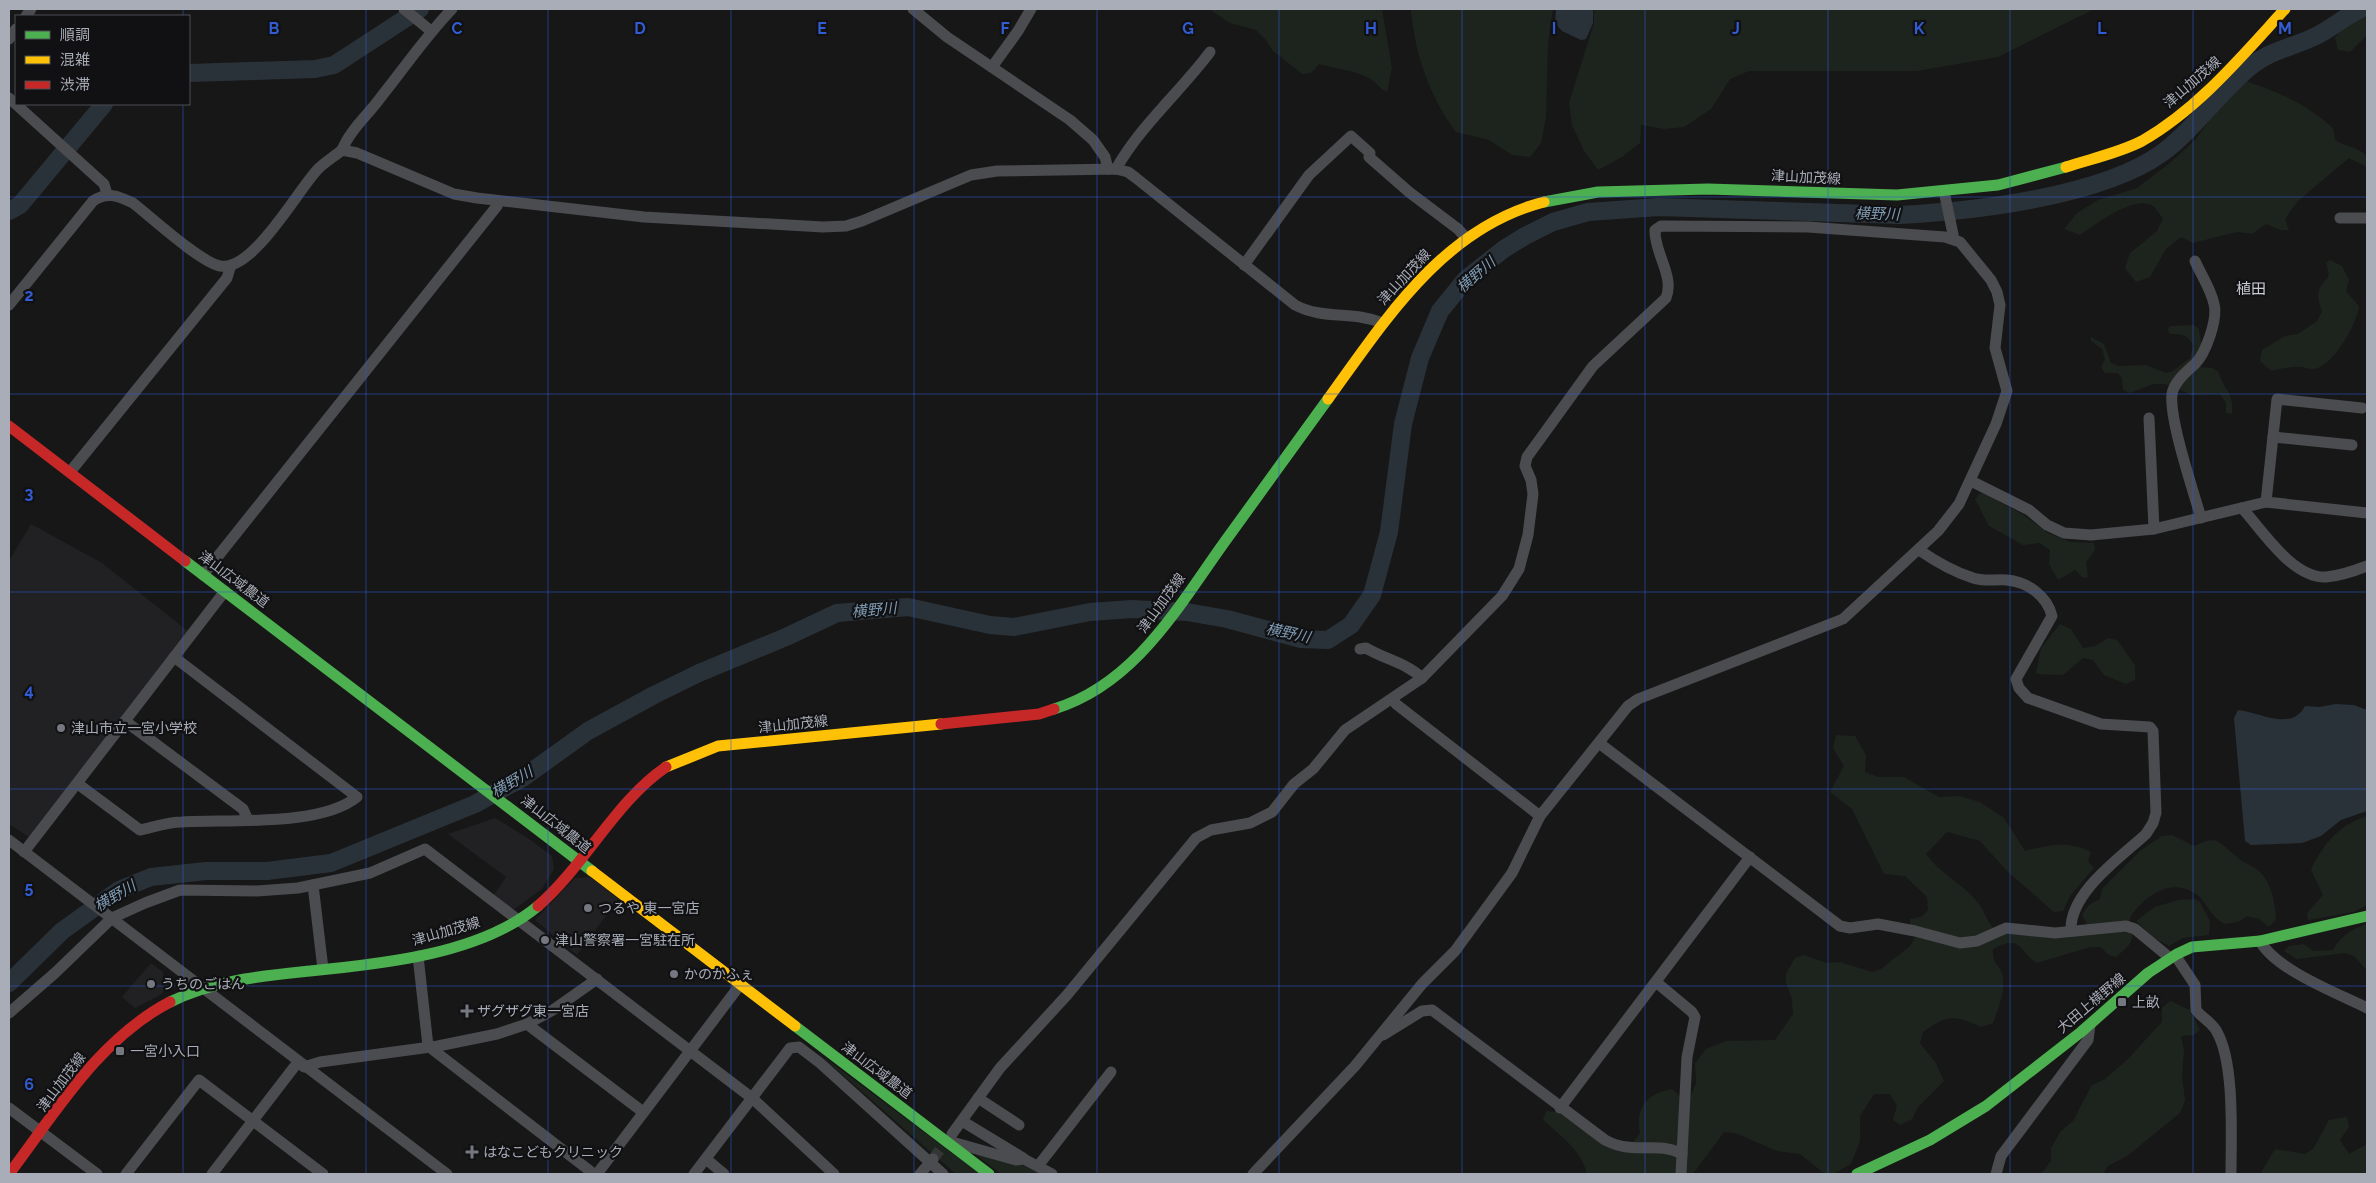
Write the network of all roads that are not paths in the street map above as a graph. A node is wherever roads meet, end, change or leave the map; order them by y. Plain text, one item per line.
1 (452, 9) edge
2 (913, 9) edge
3 (1031, 9) edge
4 (2285, 9) edge
5 (409, 13) edge
6 (431, 31) junction
7 (1210, 52) dead end
8 (992, 67) junction
9 (17, 105) edge
10 (342, 150) junction
11 (1112, 169) junction
12 (107, 194) junction
13 (1945, 197) junction
14 (499, 201) junction
15 (2340, 218) dead end
16 (2367, 218) edge
17 (1954, 236) junction
18 (1466, 238) junction
19 (2195, 261) dead end
20 (231, 265) junction
21 (1244, 265) junction
22 (9, 305) edge
23 (1383, 323) junction
24 (2362, 408) dead end
25 (2150, 418) dead end
26 (9, 426) edge
27 (2273, 437) junction
28 (2352, 445) dead end
29 (70, 472) junction
30 (1970, 481) junction
31 (2266, 502) junction
32 (2242, 508) junction
33 (2367, 513) edge
34 (2201, 518) junction
35 (2154, 529) junction
36 (1918, 550) junction
37 (2367, 566) edge
38 (203, 575) junction
39 (225, 591) junction
40 (1360, 649) dead end
41 (174, 657) junction
42 (1422, 678) junction
43 (1393, 699) junction
44 (125, 720) junction
45 (1599, 743) junction
46 (78, 784) junction
47 (1540, 816) junction
48 (248, 820) junction
49 (9, 840) edge
50 (24, 852) junction
51 (1750, 857) junction
52 (580, 862) junction
53 (313, 885) junction
54 (2367, 916) edge
55 (112, 918) junction
56 (519, 919) junction
57 (2071, 931) junction
58 (2260, 941) junction
59 (418, 956) junction
60 (2172, 957) junction
61 (322, 969) junction
62 (597, 980) junction
63 (1656, 982) junction
64 (740, 985) junction
65 (206, 989) junction
66 (2367, 1008) edge
67 (9, 1013) edge
68 (527, 1024) junction
69 (2090, 1025) junction
70 (1380, 1037) junction
71 (428, 1046) junction
72 (691, 1050) junction
73 (301, 1065) junction
74 (1111, 1072) dead end
75 (752, 1098) junction
76 (978, 1098) junction
77 (9, 1108) edge
78 (1560, 1108) junction
79 (643, 1112) junction
80 (253, 1120) junction
81 (962, 1122) junction
82 (1019, 1125) dead end
83 (41, 1133) junction
84 (947, 1136) junction
85 (1682, 1154) junction
86 (706, 1158) junction
87 (1024, 1159) junction
88 (931, 1161) junction
89 (1038, 1166) junction
90 (10, 1174) edge
91 (97, 1174) edge
92 (126, 1174) edge
93 (212, 1174) edge
94 (322, 1174) edge
95 (446, 1174) edge
96 (596, 1174) edge
97 (694, 1174) edge
98 (724, 1174) edge
99 (834, 1174) edge
100 (920, 1174) edge
101 (943, 1174) edge
102 (989, 1174) edge
103 (1052, 1174) edge
104 (1253, 1174) edge
105 (1681, 1174) edge
106 (1857, 1174) edge
107 (1996, 1174) edge
108 (2231, 1174) edge

1 - 6 street
2 - 8 street
3 - 8 street
4 - 13 main road, 津山加茂線
5 - 6 street
6 - 10 street
7 - 11 street
8 - 11 street
9 - 12 street
10 - 14 street
10 - 20 street
11 - 14 street
11 - 21 street
12 - 20 street
12 - 22 street
13 - 17 street
13 - 18 main road, 津山加茂線
14 - 38 street
15 - 16 street
17 - 30 street
17 - 42 street
18 - 21 street
18 - 23 main road, 津山加茂線
19 - 34 street
20 - 29 street
21 - 23 street
23 - 52 main road, 津山加茂線
24 - 27 street
25 - 35 street
26 - 29 main road, 津山広域農道
27 - 28 street
27 - 31 street
29 - 38 main road, 津山広域農道
30 - 35 street
30 - 36 street
31 - 32 street
31 - 33 street
32 - 34 street
32 - 37 street
34 - 35 street
36 - 45 street
36 - 57 street
38 - 39 main road, 津山広域農道
39 - 41 street
39 - 52 main road, 津山広域農道
40 - 42 street
41 - 44 street
41 - 48 street
42 - 43 street
43 - 47 street
43 - 76 street
44 - 46 street
44 - 48 street
45 - 47 street
45 - 51 street
46 - 48 street
46 - 50 street
47 - 70 street
49 - 50 street
50 - 55 street
51 - 57 street
51 - 63 street
52 - 56 main road, 津山加茂線
52 - 64 main road, 津山広域農道
53 - 55 street
53 - 56 street
53 - 61 street
54 - 58 main road, 大田上横野線
55 - 65 street
55 - 67 street
56 - 59 main road, 津山加茂線
56 - 62 street
57 - 60 street
58 - 60 main road, 大田上横野線
58 - 66 street
59 - 61 main road, 津山加茂線
59 - 71 street
60 - 69 main road, 大田上横野線
60 - 108 street
61 - 65 main road, 津山加茂線
62 - 68 street
62 - 72 street
63 - 78 street
63 - 85 street
64 - 72 street
64 - 84 main road, 津山広域農道
65 - 73 street
65 - 83 main road, 津山加茂線
68 - 71 street
68 - 79 street
69 - 106 main road, 大田上横野線
69 - 107 street
70 - 78 street
70 - 104 street
71 - 73 street
71 - 96 street
72 - 75 street
72 - 79 street
73 - 80 street
73 - 95 street
74 - 89 street
75 - 86 street
75 - 88 street
75 - 99 street
76 - 81 street
76 - 82 street
77 - 83 street
78 - 85 street
79 - 96 street
80 - 92 street
80 - 93 street
80 - 94 street
81 - 84 street
81 - 87 street
83 - 90 main road, 津山加茂線
83 - 91 street
84 - 87 street
84 - 102 main road, 津山広域農道
85 - 105 street
86 - 97 street
86 - 98 street
87 - 89 street
88 - 100 street
88 - 101 street
89 - 103 street

